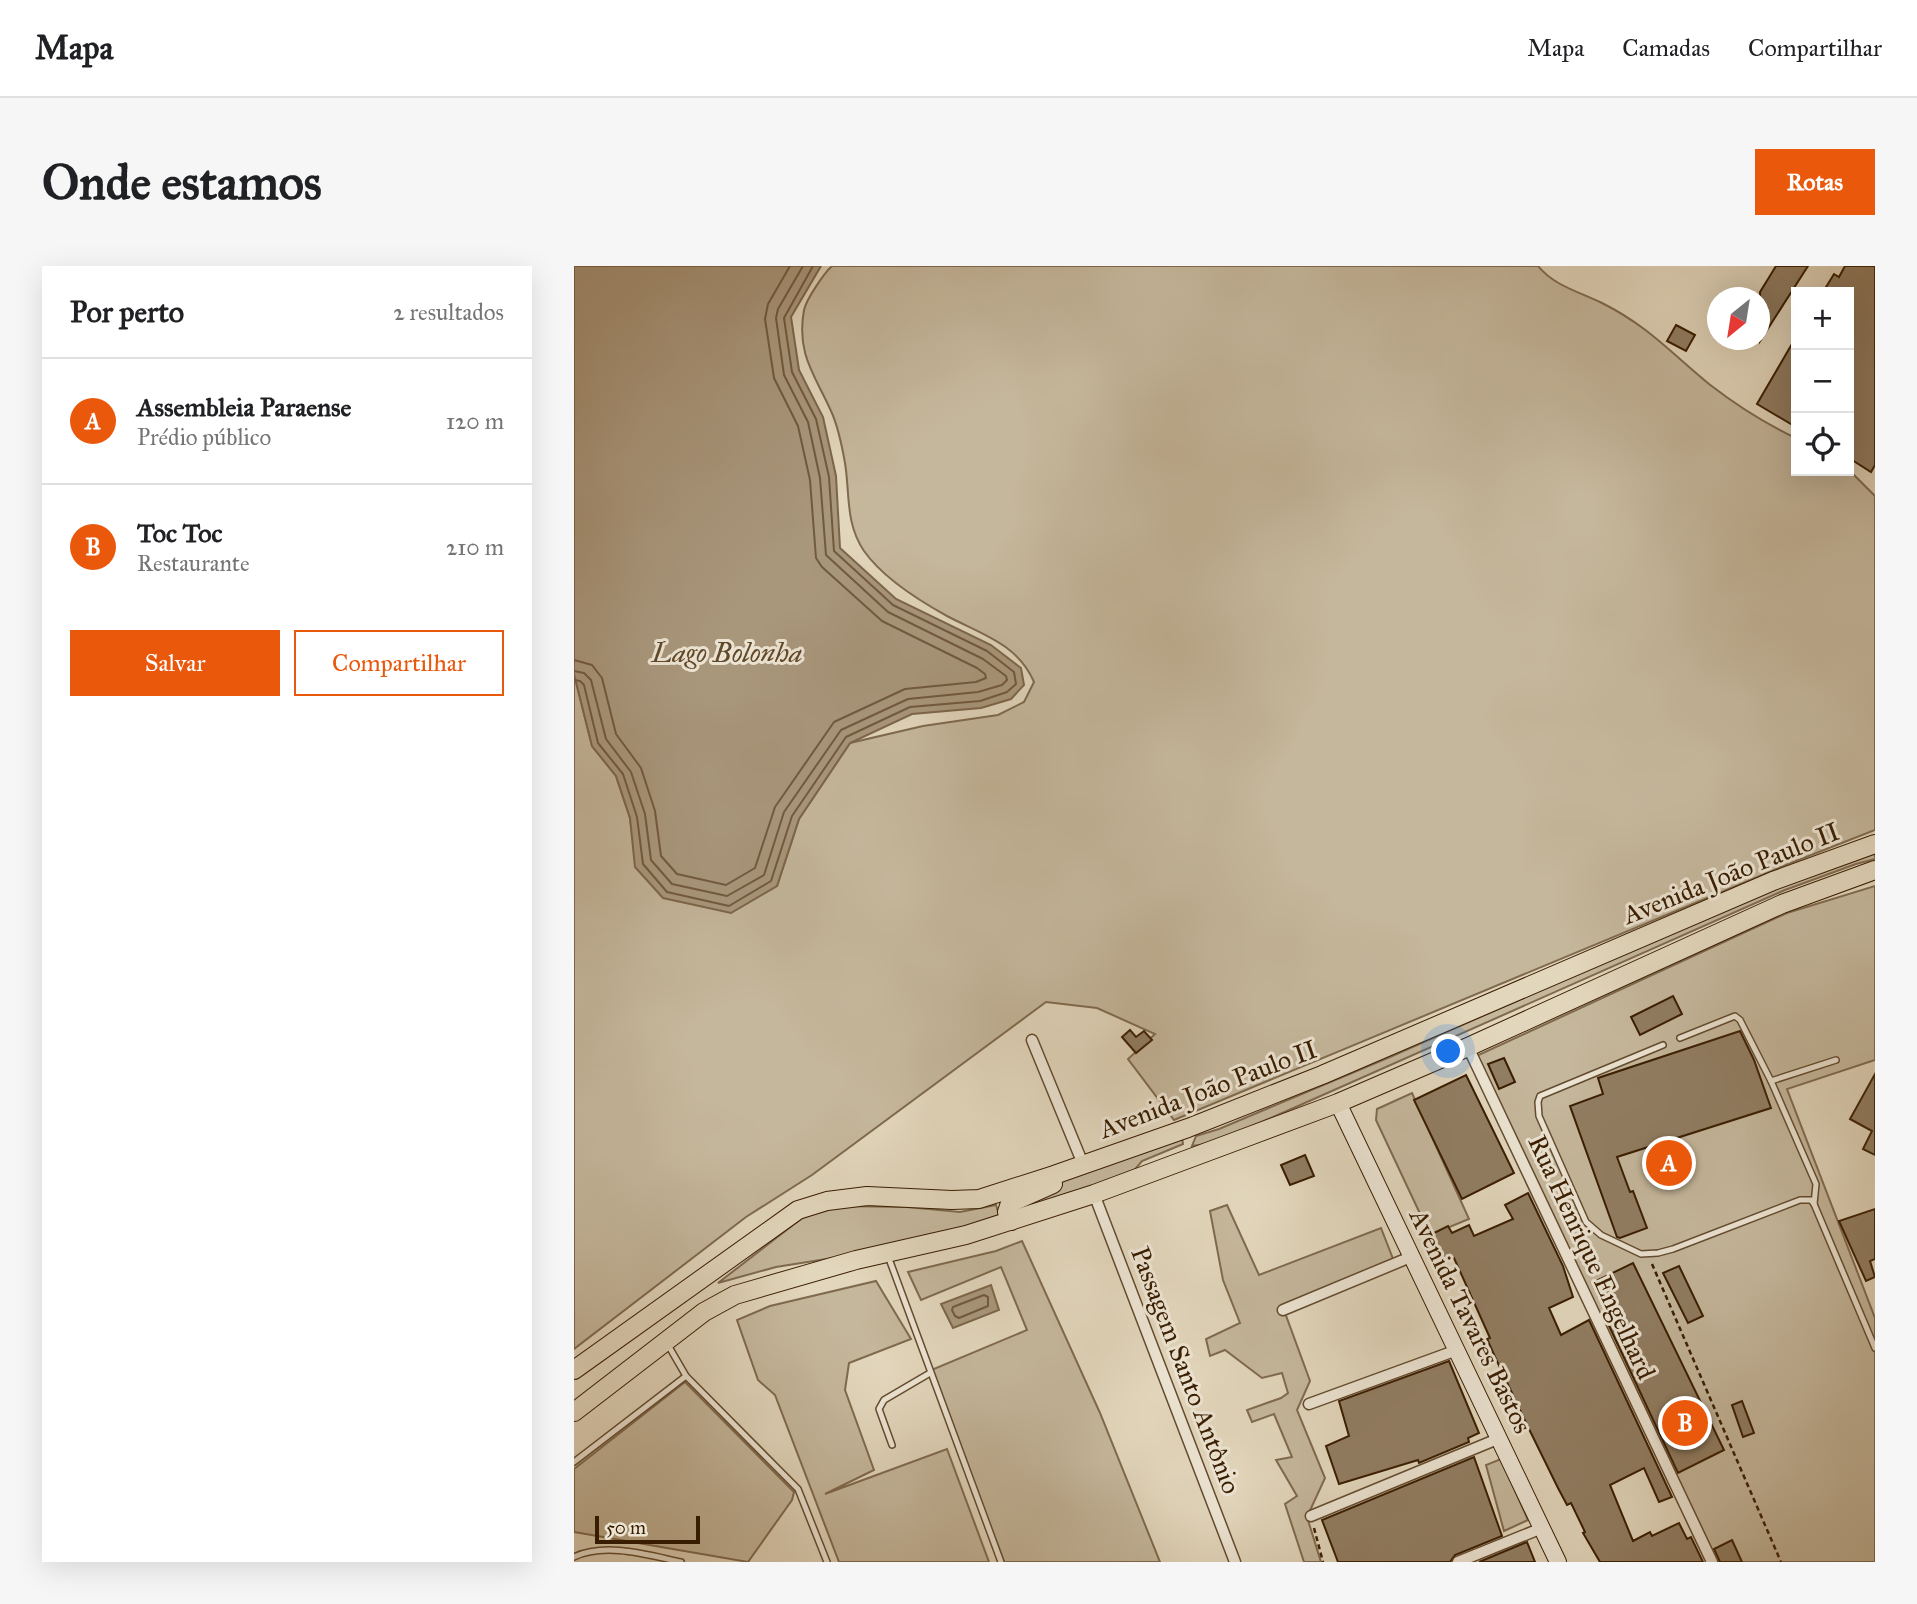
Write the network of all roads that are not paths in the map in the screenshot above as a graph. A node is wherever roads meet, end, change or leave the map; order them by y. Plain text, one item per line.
1 (1875, 844) edge
2 (1875, 870) edge
3 (1681, 1038) dead end
4 (1032, 1040) dead end
5 (1663, 1045) dead end
6 (1468, 1047) junction
7 (1836, 1060) dead end
8 (1771, 1082) junction
9 (1338, 1103) junction
10 (1188, 1128) junction
11 (1083, 1164) junction
12 (1055, 1175) junction
13 (1144, 1175) junction
14 (1094, 1194) junction
15 (1814, 1204) junction
16 (1011, 1221) junction
17 (887, 1253) junction
18 (1413, 1256) junction
19 (1283, 1310) dead end
20 (666, 1342) junction
21 (1875, 1348) edge
22 (1457, 1350) junction
23 (574, 1370) edge
24 (930, 1373) junction
25 (686, 1376) junction
26 (1309, 1404) dead end
27 (574, 1412) edge
28 (1500, 1438) junction
29 (892, 1445) dead end
30 (574, 1462) edge
31 (1311, 1516) road end
32 (1542, 1528) junction
33 (574, 1556) edge
34 (681, 1562) edge
35 (827, 1562) edge
36 (1001, 1562) edge
37 (1235, 1562) edge
38 (1458, 1562) edge
39 (1558, 1562) edge
40 (1712, 1562) edge

1 - 10 main road, Avenida João Paulo II
2 - 6 main road, Avenida João Paulo II
3 - 8 lane
4 - 11 street
5 - 15 lane
6 - 9 main road, Avenida João Paulo II
6 - 40 street, Rua Henrique Engelhard
7 - 8 lane
8 - 15 lane
9 - 13 main road, Avenida João Paulo II
9 - 18 main road, Avenida Tavares Bastos
10 - 11 main road, Avenida João Paulo II
10 - 13 main road
11 - 12 main road, Avenida João Paulo II
12 - 16 main road
12 - 23 main road, Avenida João Paulo II
13 - 14 main road, Avenida João Paulo II
14 - 16 main road, Avenida João Paulo II
14 - 37 street, Passagem Santo Antônio
15 - 21 lane
16 - 17 main road, Avenida João Paulo II
17 - 20 main road, Avenida João Paulo II
17 - 24 lane
18 - 19 street
18 - 22 main road, Avenida Tavares Bastos
20 - 25 lane
20 - 27 main road, Avenida João Paulo II
22 - 26 street
22 - 28 main road, Avenida Tavares Bastos
24 - 29 lane
24 - 36 lane
25 - 30 lane
25 - 35 lane
28 - 31 street
28 - 32 main road, Avenida Tavares Bastos
32 - 38 street
32 - 39 main road, Avenida Tavares Bastos
33 - 34 lane

